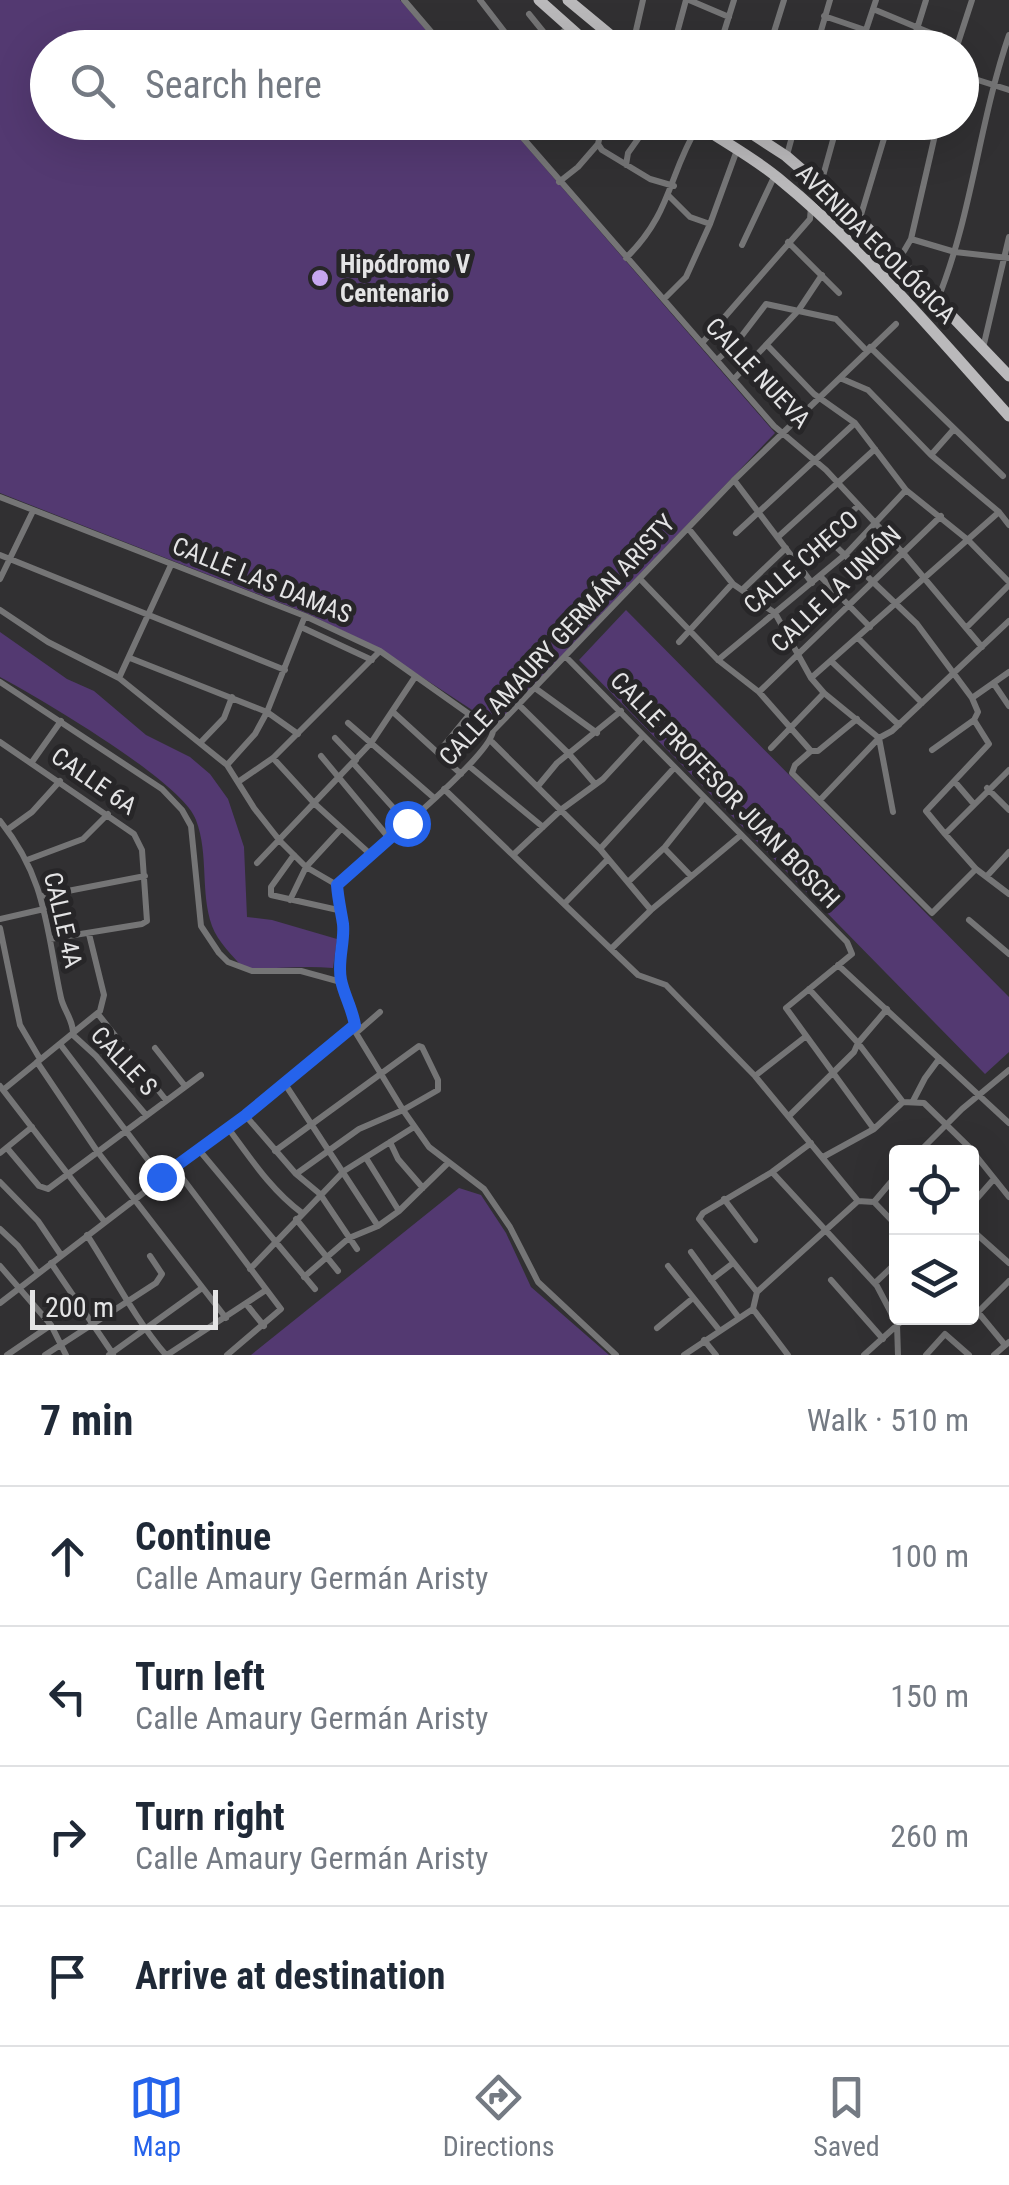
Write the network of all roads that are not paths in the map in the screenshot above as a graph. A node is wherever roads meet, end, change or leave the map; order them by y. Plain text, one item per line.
1 (404, 0) edge
2 (480, 0) edge
3 (539, 0) edge
4 (568, 0) edge
5 (585, 0) edge
6 (643, 0) edge
7 (688, 0) edge
8 (734, 0) edge
9 (784, 0) edge
10 (830, 0) edge
11 (876, 0) edge
12 (926, 0) edge
13 (972, 0) edge
14 (873, 10) junction
15 (529, 14) dead end
16 (584, 14) junction
17 (824, 16) junction
18 (729, 17) junction
19 (569, 27) junction
20 (917, 28) junction
21 (430, 30) edge
22 (503, 30) edge
23 (542, 30) edge
24 (566, 30) edge
25 (572, 30) edge
26 (605, 30) edge
27 (634, 30) edge
28 (679, 30) edge
29 (725, 30) edge
30 (775, 30) edge
31 (820, 30) edge
32 (865, 30) joint
33 (921, 30) edge
34 (962, 30) edge
35 (1009, 35) edge
36 (979, 81) edge
37 (992, 85) junction
38 (1009, 90) edge
39 (524, 140) edge
40 (599, 140) edge
41 (637, 140) edge
42 (689, 140) edge
43 (722, 140) edge
44 (762, 140) edge
45 (791, 140) edge
46 (833, 140) edge
47 (883, 140) edge
48 (934, 140) edge
49 (598, 144) junction
50 (737, 150) junction
51 (786, 156) junction
52 (626, 165) junction
53 (775, 175) junction
54 (823, 176) dead end
55 (560, 182) junction
56 (674, 186) junction
57 (669, 196) junction
58 (810, 206) junction
59 (859, 219) junction
60 (710, 224) junction
61 (1009, 237) edge
62 (912, 240) junction
63 (788, 242) junction
64 (742, 245) dead end
65 (904, 251) dead end
66 (955, 252) junction
67 (626, 258) junction
68 (1007, 258) edge
69 (822, 275) junction
70 (839, 293) dead end
71 (664, 299) junction
72 (937, 302) junction
73 (798, 311) junction
74 (896, 324) dead end
75 (702, 342) junction
76 (768, 346) junction
77 (868, 348) junction
78 (983, 350) junction
79 (717, 360) junction
80 (1009, 376) edge
81 (839, 378) junction
82 (734, 379) junction
83 (820, 396) junction
84 (1009, 416) edge
85 (855, 423) junction
86 (954, 429) junction
87 (783, 431) junction
88 (874, 448) junction
89 (931, 455) junction
90 (815, 461) junction
91 (1002, 476) dead end
92 (734, 480) junction
93 (838, 485) junction
94 (906, 490) junction
95 (0, 497) edge
96 (858, 506) junction
97 (33, 510) junction
98 (759, 512) junction
99 (999, 512) junction
100 (941, 516) junction
101 (875, 524) junction
102 (1009, 525) edge
103 (688, 528) junction
104 (736, 533) dead end
105 (826, 536) junction
106 (778, 537) junction
107 (968, 540) junction
108 (786, 548) junction
109 (904, 554) junction
110 (0, 555) edge
111 (844, 556) junction
112 (10, 559) junction
113 (796, 562) junction
114 (171, 565) junction
115 (820, 576) junction
116 (0, 579) edge
117 (641, 580) junction
118 (924, 580) junction
119 (812, 582) junction
120 (873, 582) junction
121 (732, 584) junction
122 (1009, 584) edge
123 (742, 590) junction
124 (898, 604) junction
125 (846, 606) junction
126 (0, 610) edge
127 (774, 613) junction
128 (150, 614) junction
129 (305, 616) junction
130 (1009, 621) edge
131 (301, 627) junction
132 (870, 627) junction
133 (966, 628) junction
134 (690, 632) junction
135 (858, 638) junction
136 (679, 642) dead end
137 (982, 647) junction
138 (380, 652) junction
139 (798, 655) junction
140 (566, 656) junction
141 (130, 658) junction
142 (372, 660) junction
143 (718, 660) junction
144 (831, 661) junction
145 (286, 670) junction
146 (955, 671) junction
147 (1009, 672) edge
148 (119, 678) junction
149 (415, 678) junction
150 (811, 678) junction
151 (0, 682) edge
152 (994, 684) junction
153 (535, 688) junction
154 (759, 692) junction
155 (824, 693) junction
156 (232, 697) junction
157 (972, 698) junction
158 (922, 703) junction
159 (518, 705) junction
160 (1009, 706) edge
161 (621, 711) junction
162 (267, 712) junction
163 (394, 712) junction
164 (470, 715) junction
165 (857, 718) junction
166 (974, 720) junction
167 (62, 721) junction
168 (348, 723) dead end
169 (898, 725) junction
170 (791, 730) junction
171 (493, 731) junction
172 (298, 734) junction
173 (597, 734) junction
174 (642, 737) junction
175 (335, 738) dead end
176 (878, 738) junction
177 (0, 742) edge
178 (371, 742) junction
179 (492, 742) junction
180 (200, 743) junction
181 (771, 748) dead end
182 (932, 750) dead end
183 (811, 751) junction
184 (438, 753) junction
185 (570, 755) junction
186 (322, 756) dead end
187 (274, 758) junction
188 (32, 762) junction
189 (354, 762) junction
190 (226, 765) junction
191 (469, 766) junction
192 (674, 768) junction
193 (1009, 770) edge
194 (461, 774) junction
195 (340, 776) junction
196 (60, 780) junction
197 (238, 782) junction
198 (955, 782) junction
199 (595, 784) junction
200 (538, 786) junction
201 (987, 788) junction
202 (444, 789) junction
203 (433, 797) junction
204 (704, 798) junction
205 (820, 800) junction
206 (974, 803) junction
207 (315, 804) junction
208 (562, 809) junction
209 (1009, 810) edge
210 (892, 812) dead end
211 (108, 814) junction
212 (0, 821) edge
213 (407, 823) junction
214 (542, 827) junction
215 (342, 828) junction
216 (7, 830) junction
217 (945, 832) junction
218 (741, 834) junction
219 (388, 838) junction
220 (280, 840) junction
221 (664, 848) junction
222 (600, 849) junction
223 (1009, 852) edge
224 (370, 853) junction
225 (294, 855) junction
226 (514, 855) junction
227 (27, 860) junction
228 (608, 860) junction
229 (256, 863) dead end
230 (306, 867) junction
231 (976, 870) junction
232 (145, 876) junction
233 (691, 876) junction
234 (987, 876) junction
235 (627, 882) junction
236 (337, 885) junction
237 (1009, 894) edge
238 (42, 896) junction
239 (290, 900) junction
240 (565, 903) junction
241 (44, 909) junction
242 (338, 910) junction
243 (651, 910) junction
244 (0, 918) edge
245 (968, 920) dead end
246 (0, 928) edge
247 (89, 934) junction
248 (50, 940) junction
249 (612, 948) junction
250 (1009, 954) edge
251 (838, 965) junction
252 (341, 982) junction
253 (809, 989) junction
254 (887, 1009) junction
255 (380, 1012) dead end
256 (98, 1014) junction
257 (356, 1029) junction
258 (72, 1035) junction
259 (805, 1036) junction
260 (858, 1043) junction
261 (60, 1044) junction
262 (156, 1048) dead end
263 (940, 1058) junction
264 (39, 1060) junction
265 (835, 1070) junction
266 (1009, 1070) edge
267 (382, 1073) junction
268 (200, 1074) dead end
269 (756, 1076) junction
270 (284, 1081) junction
271 (185, 1086) junction
272 (2, 1088) edge
273 (979, 1094) junction
274 (166, 1100) junction
275 (903, 1102) junction
276 (913, 1102) junction
277 (402, 1110) junction
278 (146, 1115) junction
279 (246, 1115) junction
280 (789, 1116) junction
281 (312, 1121) junction
282 (1009, 1122) edge
283 (948, 1126) junction
284 (32, 1127) junction
285 (414, 1127) junction
286 (228, 1128) junction
287 (874, 1129) junction
288 (124, 1131) junction
289 (390, 1142) junction
290 (812, 1143) junction
291 (927, 1145) edge
292 (328, 1148) junction
293 (199, 1150) junction
294 (3, 1151) edge
295 (97, 1151) junction
296 (274, 1151) junction
297 (823, 1157) junction
298 (366, 1158) junction
299 (448, 1164) junction
300 (174, 1167) junction
301 (344, 1171) junction
302 (772, 1172) junction
303 (67, 1173) junction
304 (296, 1174) junction
305 (161, 1177) junction
306 (994, 1180) junction
307 (0, 1182) edge
308 (889, 1184) edge
309 (423, 1188) junction
310 (320, 1194) junction
311 (979, 1196) edge
312 (1009, 1197) edge
313 (133, 1199) junction
314 (724, 1199) junction
315 (858, 1201) junction
316 (874, 1202) junction
317 (400, 1211) junction
318 (299, 1216) junction
319 (889, 1218) edge
320 (104, 1222) junction
321 (378, 1226) junction
322 (0, 1229) edge
323 (826, 1231) junction
324 (87, 1235) junction
325 (978, 1235) edge
326 (349, 1238) junction
327 (756, 1240) dead end
328 (276, 1241) junction
329 (357, 1249) dead end
330 (691, 1252) dead end
331 (61, 1255) junction
332 (150, 1256) dead end
333 (328, 1257) junction
334 (733, 1263) junction
335 (1009, 1263) edge
336 (51, 1264) junction
337 (0, 1266) edge
338 (668, 1266) dead end
339 (889, 1269) edge
340 (250, 1270) junction
341 (338, 1271) dead end
342 (38, 1273) junction
343 (304, 1277) junction
344 (711, 1280) junction
345 (831, 1280) dead end
346 (1009, 1282) edge
347 (875, 1284) junction
348 (202, 1288) junction
349 (315, 1289) dead end
350 (18, 1290) junction
351 (266, 1290) junction
352 (758, 1292) junction
353 (694, 1298) junction
354 (130, 1300) junction
355 (0, 1303) edge
356 (247, 1305) junction
357 (752, 1309) junction
358 (889, 1309) edge
359 (979, 1311) edge
360 (979, 1313) edge
361 (226, 1318) junction
362 (739, 1318) junction
363 (92, 1324) junction
364 (51, 1325) junction
365 (896, 1325) edge
366 (897, 1325) edge
367 (264, 1326) junction
368 (657, 1328) dead end
369 (145, 1330) junction
370 (720, 1331) junction
371 (884, 1339) junction
372 (704, 1340) junction
373 (1007, 1343) edge
374 (61, 1344) junction
375 (780, 1346) junction
376 (112, 1354) edge
377 (7, 1355) edge
378 (45, 1355) edge
379 (66, 1355) edge
380 (166, 1355) edge
381 (227, 1355) edge
382 (616, 1355) edge
383 (684, 1355) edge
384 (716, 1355) edge
385 (769, 1355) edge
386 (788, 1355) edge
387 (864, 1355) edge
388 (898, 1355) edge
389 (926, 1355) edge
390 (969, 1355) edge
391 (994, 1355) edge

1 - 21 street
2 - 22 street
3 - 19 main road
4 - 16 main road
5 - 16 street
6 - 27 street
7 - 18 street
7 - 28 street
8 - 18 street
9 - 30 street
10 - 17 street
11 - 14 street
12 - 20 street
13 - 34 street
14 - 20 street
14 - 32 street
15 - 23 street
16 - 26 main road
17 - 31 street
17 - 32 street
18 - 29 street
19 - 24 street
19 - 25 main road
20 - 33 street
35 - 37 street
36 - 37 street
37 - 38 street
37 - 66 street
39 - 55 street, CALLE NUEVA
40 - 49 street
41 - 52 street
42 - 56 street
43 - 50 main road, AVENIDA ECOLÓGICA
44 - 51 main road, AVENIDA ECOLÓGICA
45 - 51 street
46 - 54 street
47 - 59 street
48 - 62 street
49 - 52 street
49 - 55 street
50 - 53 main road, AVENIDA ECOLÓGICA
50 - 60 street
51 - 59 main road, AVENIDA ECOLÓGICA
52 - 56 street
53 - 58 main road, AVENIDA ECOLÓGICA
53 - 64 street
55 - 67 street, CALLE NUEVA
56 - 57 street
57 - 60 street
57 - 67 street
58 - 63 street
58 - 84 main road, AVENIDA ECOLÓGICA
59 - 72 main road, AVENIDA ECOLÓGICA
60 - 71 street
61 - 68 street
62 - 65 street
62 - 66 street
63 - 69 street
63 - 75 street
66 - 68 street
66 - 72 street
67 - 71 street, CALLE NUEVA
68 - 78 street
69 - 70 street
69 - 73 street
71 - 75 street, CALLE NUEVA
72 - 78 main road, AVENIDA ECOLÓGICA
73 - 76 street
73 - 77 street
73 - 79 street
74 - 77 street, CALLE AMAURY GERMÁN ARISTY
75 - 79 street, CALLE NUEVA
76 - 82 street
76 - 83 street
77 - 81 street, CALLE AMAURY GERMÁN ARISTY
77 - 86 street
78 - 80 main road, AVENIDA ECOLÓGICA
79 - 82 street, CALLE NUEVA
81 - 83 street, CALLE AMAURY GERMÁN ARISTY
81 - 89 street
82 - 87 street, CALLE NUEVA
83 - 85 street
83 - 87 street, CALLE AMAURY GERMÁN ARISTY
85 - 88 street
85 - 90 street
86 - 89 street
86 - 91 street
87 - 90 street, CALLE NUEVA
87 - 92 street, CALLE AMAURY GERMÁN ARISTY
88 - 93 street
88 - 94 street
89 - 99 street
90 - 93 street, CALLE NUEVA
90 - 98 street
92 - 98 street
92 - 103 street, CALLE AMAURY GERMÁN ARISTY
93 - 96 street, CALLE NUEVA
93 - 106 street
94 - 100 street
94 - 101 street, CALLE CHECO
95 - 97 street, CALLE LAS DAMAS
96 - 101 street, CALLE NUEVA
96 - 105 street
97 - 112 street
97 - 114 street, CALLE LAS DAMAS
98 - 104 street
98 - 106 street
99 - 102 street
99 - 107 street
100 - 107 street
100 - 109 street, CALLE LA UNIÓN
101 - 109 street, CALLE NUEVA
101 - 111 street, CALLE CHECO
103 - 117 street, CALLE AMAURY GERMÁN ARISTY
103 - 121 street
105 - 111 street
105 - 113 street
106 - 108 street
107 - 118 street
107 - 122 street
108 - 113 street
108 - 123 street
109 - 118 street, CALLE NUEVA
109 - 120 street, CALLE LA UNIÓN
110 - 112 street
111 - 115 street, CALLE CHECO
111 - 120 street
112 - 116 street
112 - 128 street
113 - 119 street
114 - 128 street
114 - 129 street, CALLE LAS DAMAS
115 - 119 street, CALLE CHECO
115 - 125 street
117 - 134 street
117 - 140 street, CALLE AMAURY GERMÁN ARISTY
118 - 124 street
118 - 133 street, CALLE NUEVA
119 - 127 street, CALLE CHECO
120 - 124 street
120 - 125 street, CALLE LA UNIÓN
121 - 123 street
121 - 134 street
122 - 133 street
123 - 127 street
124 - 132 street
124 - 146 street
125 - 132 street
125 - 139 street, CALLE LA UNIÓN
126 - 148 street
127 - 139 street
127 - 143 street, CALLE CHECO
128 - 141 street
128 - 145 street
129 - 131 street
129 - 138 street, CALLE LAS DAMAS
130 - 137 street
131 - 142 street
131 - 145 street
132 - 135 street
133 - 137 street, CALLE NUEVA
134 - 136 street
134 - 143 street
135 - 144 street
135 - 158 street
137 - 146 street
138 - 142 street
138 - 149 street, CALLE LAS DAMAS
139 - 150 street
139 - 154 street, CALLE LA UNIÓN
140 - 153 street, CALLE AMAURY GERMÁN ARISTY
140 - 161 street, CALLE PROFESOR JUAN BOSCH
141 - 148 street
141 - 156 street
142 - 172 street
143 - 154 street
144 - 150 street
144 - 169 street
145 - 162 street
146 - 157 street
146 - 158 street
147 - 152 street
148 - 180 street
149 - 163 street
149 - 164 street, CALLE LAS DAMAS
150 - 155 street
151 - 167 street
152 - 157 street
152 - 160 street
153 - 159 street, CALLE AMAURY GERMÁN ARISTY
153 - 173 street
154 - 170 street
155 - 165 street
155 - 170 street
156 - 162 street
156 - 180 street
157 - 166 street
158 - 169 street
159 - 171 street, CALLE AMAURY GERMÁN ARISTY
159 - 185 street
161 - 173 street
161 - 174 street, CALLE PROFESOR JUAN BOSCH
162 - 172 street
162 - 190 street
163 - 178 street
163 - 184 street
164 - 171 street, CALLE LAS DAMAS
164 - 184 street
165 - 176 street
165 - 183 street
166 - 182 street
166 - 198 street
167 - 188 street
167 - 252 street
168 - 178 street
169 - 176 street
170 - 181 street
170 - 183 street
171 - 179 street, CALLE AMAURY GERMÁN ARISTY
172 - 187 street
173 - 185 street
174 - 192 street, CALLE PROFESOR JUAN BOSCH
174 - 199 street
175 - 189 street
176 - 205 street
176 - 210 street
177 - 188 street, CALLE 6A
178 - 189 street
178 - 203 street
179 - 191 street, CALLE AMAURY GERMÁN ARISTY
179 - 200 street
180 - 190 street
183 - 205 street
184 - 194 street
185 - 199 street
185 - 200 street
186 - 195 street
187 - 197 street
187 - 207 street
188 - 196 street, CALLE 6A
189 - 195 street
189 - 213 street
190 - 197 street
191 - 194 street, CALLE AMAURY GERMÁN ARISTY
191 - 214 street
192 - 204 street, CALLE PROFESOR JUAN BOSCH
192 - 222 street
193 - 201 street
194 - 202 street, CALLE AMAURY GERMÁN ARISTY
195 - 207 street
195 - 219 street
196 - 211 street, CALLE 6A
196 - 216 street
197 - 220 street
198 - 206 street
198 - 217 street
199 - 208 street
200 - 208 street
201 - 206 street
201 - 209 street
202 - 203 street, CALLE AMAURY GERMÁN ARISTY
202 - 226 street
203 - 213 street, CALLE AMAURY GERMÁN ARISTY
204 - 218 street, CALLE PROFESOR JUAN BOSCH
204 - 221 street
205 - 231 street
206 - 217 street
207 - 215 street
207 - 220 street
208 - 214 street
208 - 222 street
211 - 227 street
211 - 232 street, CALLE 6A
212 - 216 street, CALLE 4A
213 - 219 street, CALLE AMAURY GERMÁN ARISTY
214 - 226 street
215 - 224 street
215 - 230 street
216 - 227 street, CALLE 4A
217 - 231 street
218 - 233 street
218 - 251 street, CALLE PROFESOR JUAN BOSCH
219 - 224 street, CALLE AMAURY GERMÁN ARISTY
220 - 225 street
220 - 229 street
221 - 233 street
221 - 235 street
222 - 228 street
223 - 234 street
224 - 236 street, CALLE AMAURY GERMÁN ARISTY
225 - 230 street
225 - 239 street
226 - 240 street
227 - 238 street, CALLE 4A
228 - 235 street
228 - 240 street
230 - 236 street
230 - 239 street
231 - 234 street
232 - 238 street
232 - 247 street, CALLE 6A
233 - 243 street
234 - 237 street
235 - 243 street
236 - 242 street
238 - 241 street, CALLE 4A
239 - 242 street
240 - 249 street
241 - 244 street
241 - 248 street, CALLE 4A
242 - 252 street
243 - 249 street
245 - 250 street
246 - 264 street
247 - 248 street
247 - 256 street
248 - 258 street, CALLE 4A
249 - 269 street
251 - 253 street
251 - 254 street
252 - 257 street
253 - 259 street
253 - 260 street
254 - 260 street
254 - 263 street
255 - 257 street
256 - 258 street
256 - 274 street
257 - 267 street
257 - 270 street
258 - 261 street
258 - 278 street, CALLE S
259 - 265 street
259 - 269 street
260 - 265 street
260 - 275 street
261 - 264 street
261 - 288 street
262 - 271 street
263 - 273 street
263 - 276 street
264 - 272 street
264 - 295 street
265 - 280 street
265 - 287 street
266 - 273 street
267 - 277 street
267 - 277 street
267 - 281 street
268 - 271 street
269 - 280 street
270 - 279 street
270 - 281 street
271 - 274 street
272 - 284 street
273 - 282 street
273 - 283 street
274 - 278 street
275 - 276 street
275 - 287 street
276 - 283 street
277 - 285 street
277 - 292 street
278 - 288 street
279 - 286 street
279 - 296 street
280 - 290 street
281 - 292 street
281 - 296 street
283 - 291 street
283 - 306 street
284 - 294 street
284 - 303 street
285 - 289 street
285 - 299 street
286 - 293 street
286 - 318 street
287 - 297 street
288 - 295 street
288 - 305 street
289 - 298 street
289 - 309 street
290 - 297 street
290 - 302 street
292 - 301 street
292 - 304 street
293 - 300 street
293 - 328 street
294 - 303 street
295 - 303 street
295 - 313 street
296 - 304 street
297 - 315 street
298 - 301 street
298 - 317 street
299 - 309 street
299 - 382 street
300 - 305 street
300 - 340 street
301 - 310 street
301 - 321 street
302 - 314 street
302 - 323 street
303 - 320 street
304 - 310 street
305 - 313 street
306 - 311 street
306 - 312 street
307 - 331 street
308 - 316 street
309 - 317 street
310 - 318 street
310 - 326 street
313 - 320 street
313 - 348 street
314 - 327 street
314 - 334 street
315 - 316 street
315 - 323 street
316 - 319 street
317 - 321 street
318 - 328 street
318 - 333 street
320 - 324 street
321 - 326 street
322 - 342 street
323 - 347 street
323 - 352 street
324 - 331 street
324 - 354 street
325 - 335 street
326 - 329 street
326 - 333 street
328 - 340 street
328 - 343 street
330 - 344 street
331 - 336 street
332 - 354 street
333 - 341 street
333 - 343 street
334 - 344 street
334 - 352 street
336 - 342 street
336 - 363 street
337 - 350 street
338 - 353 street
339 - 347 street
340 - 351 street
342 - 350 street
343 - 349 street
344 - 362 street
345 - 371 street
346 - 359 street
347 - 358 street
348 - 361 street
348 - 369 street
350 - 355 street
350 - 364 street
351 - 356 street
351 - 367 street
352 - 357 street
353 - 368 street
353 - 370 street
354 - 363 street
354 - 369 street
356 - 361 street
356 - 367 street
357 - 362 street
357 - 375 street
360 - 373 street
361 - 380 street
362 - 370 street
363 - 374 street
363 - 376 street
364 - 374 street
364 - 377 street
365 - 371 street
366 - 388 street
367 - 381 street
369 - 376 street
369 - 380 street
370 - 372 street
371 - 387 street
372 - 383 street
372 - 384 street
373 - 391 street
374 - 378 street
374 - 379 street
375 - 385 street
375 - 386 street
389 - 390 street

